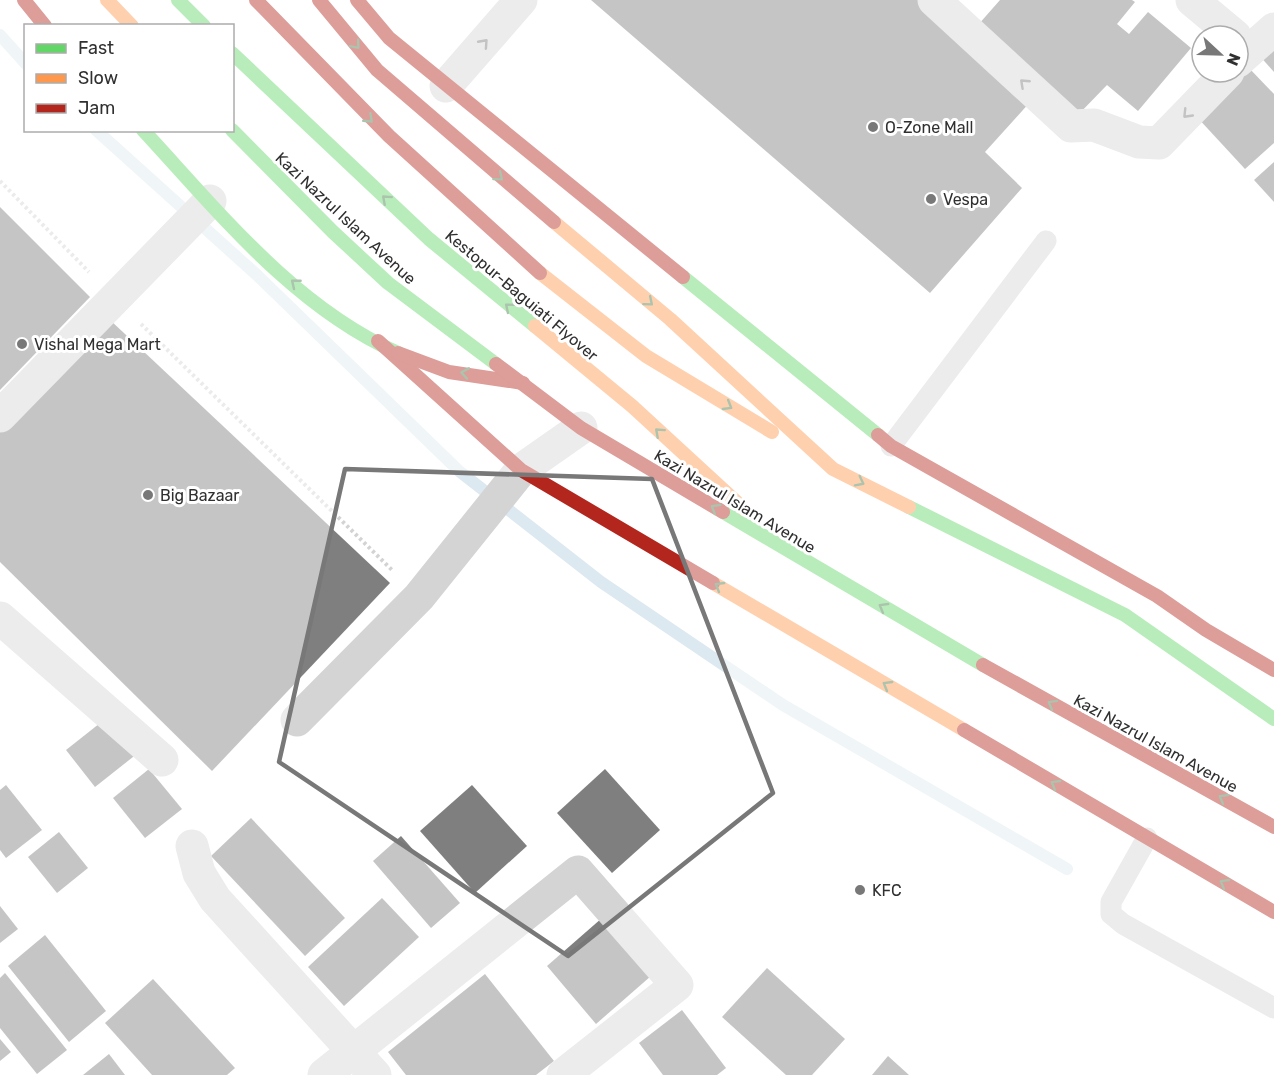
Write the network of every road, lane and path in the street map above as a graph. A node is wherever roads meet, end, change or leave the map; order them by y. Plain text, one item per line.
1 (24, 0) edge
2 (107, 0) edge
3 (178, 0) edge
4 (256, 0) edge
5 (319, 0) edge
6 (357, 0) edge
7 (522, 0) edge
8 (934, 0) edge
9 (1192, 0) edge
10 (43, 24) edge
11 (130, 24) edge
12 (202, 24) edge
13 (1223, 24) edge
14 (234, 55) edge
15 (1216, 84) edge
16 (446, 86) junction
17 (145, 132) edge
18 (234, 132) edge
19 (0, 181) edge
20 (210, 201) junction
21 (1046, 240) dead end
22 (95, 278) dead end
23 (135, 319) dead end
24 (378, 341) junction
25 (523, 383) junction
26 (0, 416) edge
27 (581, 428) junction
28 (891, 446) junction
29 (833, 469) junction
30 (521, 470) junction
31 (795, 556) junction
32 (419, 597) junction
33 (0, 618) edge
34 (1274, 670) edge
35 (1274, 719) edge
36 (297, 720) dead end
37 (162, 760) dead end
38 (1274, 827) edge
39 (1147, 838) junction
40 (192, 846) dead end
41 (1274, 912) edge
42 (1274, 1008) edge
43 (365, 1063) edge
44 (324, 1075) edge
45 (563, 1075) edge

1 - 10 main road
2 - 11 main road
3 - 12 main road
4 -> 29 main road, Kestopur-Baguiati Flyover
5 -> 29 main road
6 - 16 main road
16 -> 7 street
15 -> 8 street
9 - 13 street
31 -> 14 main road, Kestopur-Baguiati Flyover
16 - 28 main road
17 - 20 main road
18 - 25 main road, Kazi Nazrul Islam Avenue
19 - 22 path
24 -> 20 main road
20 - 26 street
21 - 28 lane
23 - 32 path
25 -> 24 main road
24 - 30 main road
25 - 27 main road, Kazi Nazrul Islam Avenue
27 - 30 street
31 -> 27 main road, Kazi Nazrul Islam Avenue
28 - 34 main road
29 -> 35 main road
30 - 32 street
39 -> 30 main road
38 -> 31 main road, Kazi Nazrul Islam Avenue
32 - 36 street
33 - 37 street
41 -> 39 main road
39 - 42 lane
40 - 43 street
43 - 44 street
43 - 45 street

